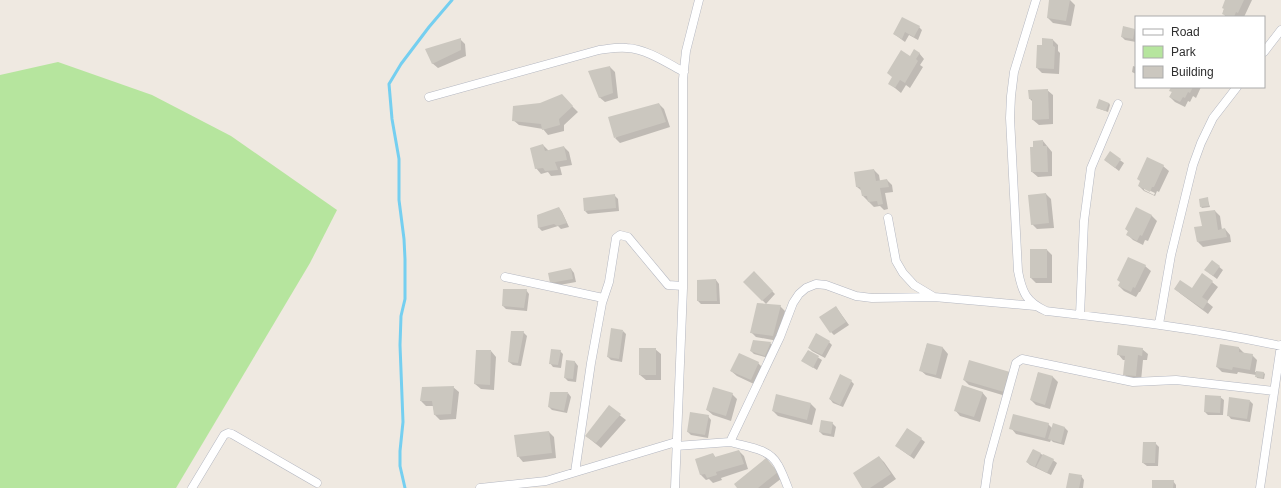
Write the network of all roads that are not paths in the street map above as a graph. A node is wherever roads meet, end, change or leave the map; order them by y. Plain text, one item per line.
1 (699, 0) edge
2 (1036, 0) edge
3 (1281, 30) edge
4 (1265, 51) edge
5 (684, 72) junction
6 (1236, 88) edge
7 (429, 97) dead end
8 (1118, 104) dead end
9 (888, 218) dead end
10 (505, 277) dead end
11 (683, 286) junction
12 (603, 298) junction
13 (934, 298) junction
14 (1036, 306) junction
15 (1080, 315) junction
16 (1159, 324) junction
17 (1281, 345) edge
18 (1274, 391) junction
19 (730, 442) junction
20 (676, 444) junction
21 (575, 472) junction
22 (317, 483) dead end
23 (192, 488) edge
24 (480, 488) edge
25 (675, 488) edge
26 (788, 488) edge
27 (985, 488) edge
28 (1260, 488) edge

1 - 5 street
2 - 14 street
3 - 4 street
5 - 7 street
5 - 11 street
6 - 16 street
8 - 15 street
9 - 13 street
10 - 12 street
11 - 12 street
11 - 20 street
12 - 21 street
13 - 14 street
13 - 19 street
14 - 15 street
15 - 16 street
16 - 17 street
17 - 18 street
18 - 27 street
18 - 28 street
19 - 20 street
19 - 26 street
20 - 21 street
20 - 25 street
21 - 24 street
22 - 23 street

